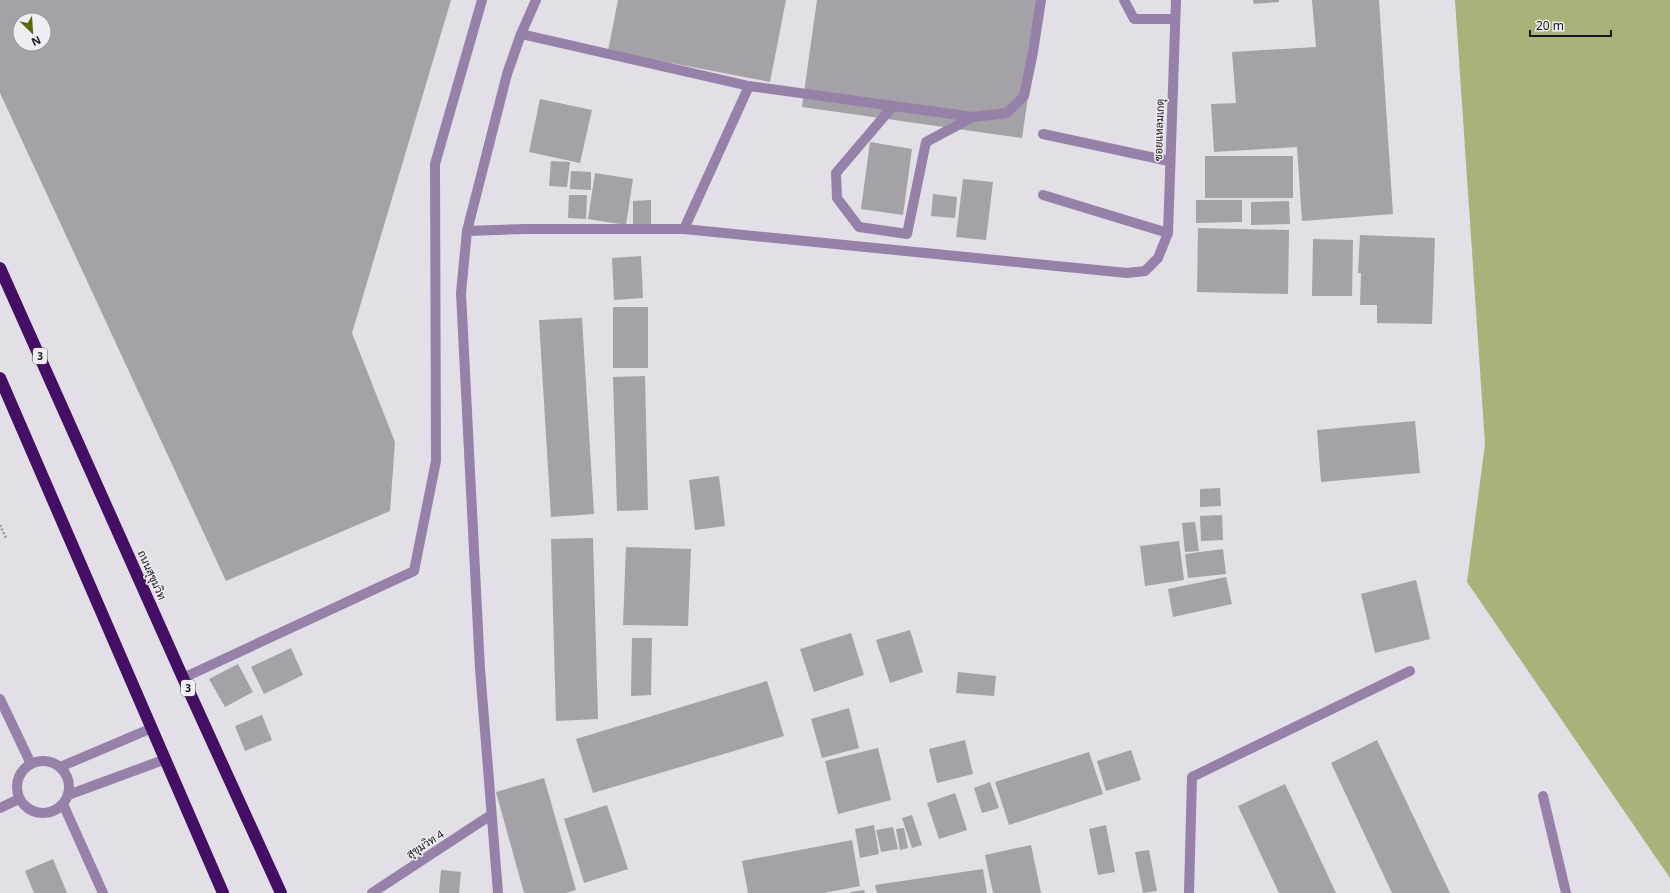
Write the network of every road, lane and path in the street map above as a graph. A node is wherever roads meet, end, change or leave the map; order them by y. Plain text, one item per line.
1 (482, 0) edge
2 (536, 0) edge
3 (1041, 0) edge
4 (1124, 0) edge
5 (1131, 0) edge
6 (1176, 0) edge
7 (1134, 19) junction
8 (1175, 19) junction
9 (521, 34) junction
10 (749, 86) junction
11 (893, 106) junction
12 (973, 117) junction
13 (1043, 134) dead end
14 (1169, 161) junction
15 (1042, 195) dead end
16 (684, 229) junction
17 (467, 231) junction
18 (1168, 233) junction
19 (0, 268) edge
20 (0, 378) edge
21 (0, 525) edge
22 (6, 538) dead end
23 (1410, 671) dead end
24 (184, 678) junction
25 (0, 699) edge
26 (152, 728) junction
27 (166, 759) junction
28 (30, 764) junction
29 (60, 767) junction
30 (1544, 796) dead end
31 (65, 799) junction
32 (19, 800) junction
33 (0, 808) edge
34 (490, 815) junction
35 (103, 893) edge
36 (223, 893) edge
37 (282, 893) edge
38 (372, 893) edge
39 (498, 893) edge
40 (1189, 893) edge
41 (1566, 893) edge

1 - 24 street
2 - 9 street
3 - 12 street
4 - 7 street
5 - 7 street
6 - 8 street, ซอยแหลมเกตุ
7 - 8 street
8 - 14 street, ซอยแหลมเกตุ
9 - 10 street
9 - 17 street
10 - 11 street
10 - 16 street
11 - 12 street
11 - 12 street
13 - 14 street
14 - 18 street, ซอยแหลมเกตุ
15 - 18 street
16 - 17 street
16 - 18 street, ซอยแหลมเกตุ
17 - 34 street
19 - 24 highway, ถนนสุขุมวิท / 3
20 - 26 highway
21 - 22 path
23 - 40 street
24 - 37 highway, ถนนสุขุมวิท / 3
25 - 28 street
26 - 27 highway
26 - 29 street
27 - 31 street
27 - 36 highway
28 - 29 street
28 - 32 street
29 - 31 street
30 - 41 street
31 - 32 street
31 - 35 street
32 - 33 street
34 - 38 street, สุขุมวิท 4
34 - 39 street

